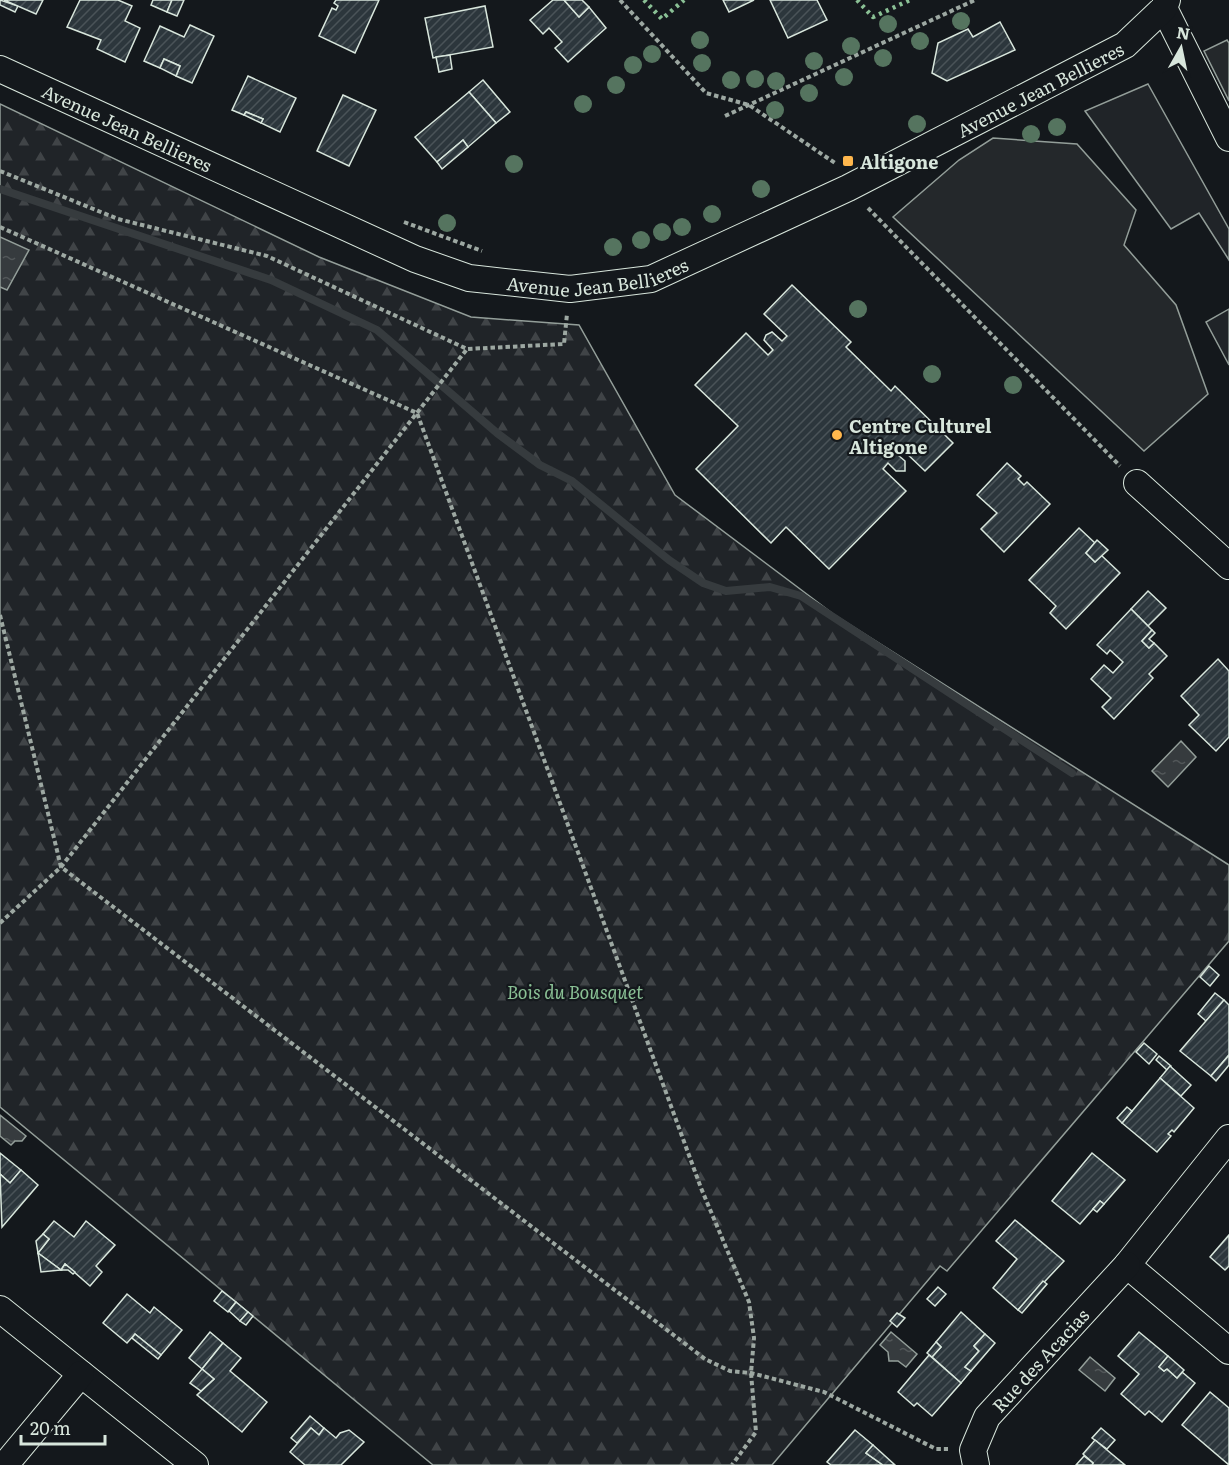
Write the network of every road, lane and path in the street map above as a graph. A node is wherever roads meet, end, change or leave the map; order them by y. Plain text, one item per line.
1 (620, 0) edge
2 (975, 0) edge
3 (1166, 4) edge
4 (0, 69) edge
5 (749, 105) junction
6 (725, 116) dead end
7 (1229, 138) edge
8 (0, 171) edge
9 (828, 171) dead end
10 (848, 188) junction
11 (400, 220) dead end
12 (0, 227) edge
13 (486, 252) dead end
14 (570, 289) junction
15 (466, 349) junction
16 (417, 413) junction
17 (1137, 483) joint
18 (1229, 566) edge
19 (0, 615) edge
20 (61, 867) junction
21 (0, 923) edge
22 (1229, 1138) edge
23 (1127, 1265) junction
24 (0, 1309) edge
25 (1229, 1351) edge
26 (751, 1373) junction
27 (81, 1374) junction
28 (975, 1457) edge
29 (5, 1465) edge
30 (195, 1465) edge
31 (732, 1465) edge

1 - 5 path
2 - 5 path
3 - 7 street
3 - 10 street, Avenue Jean Bellieres
4 - 14 street, Avenue Jean Bellieres
5 - 6 path
5 - 9 path
8 - 15 path
10 - 14 street, Avenue Jean Bellieres
10 - 17 path
11 - 13 path
12 - 16 path
14 - 15 path
15 - 16 path
16 - 20 path
16 - 26 path
17 - 18 street
19 - 20 path
20 - 21 path
20 - 26 path
22 - 23 street, Rue des Acacias
23 - 25 street
23 - 28 street, Rue des Acacias
24 - 27 street
26 - 28 path
26 - 31 path
27 - 29 street
27 - 30 street

